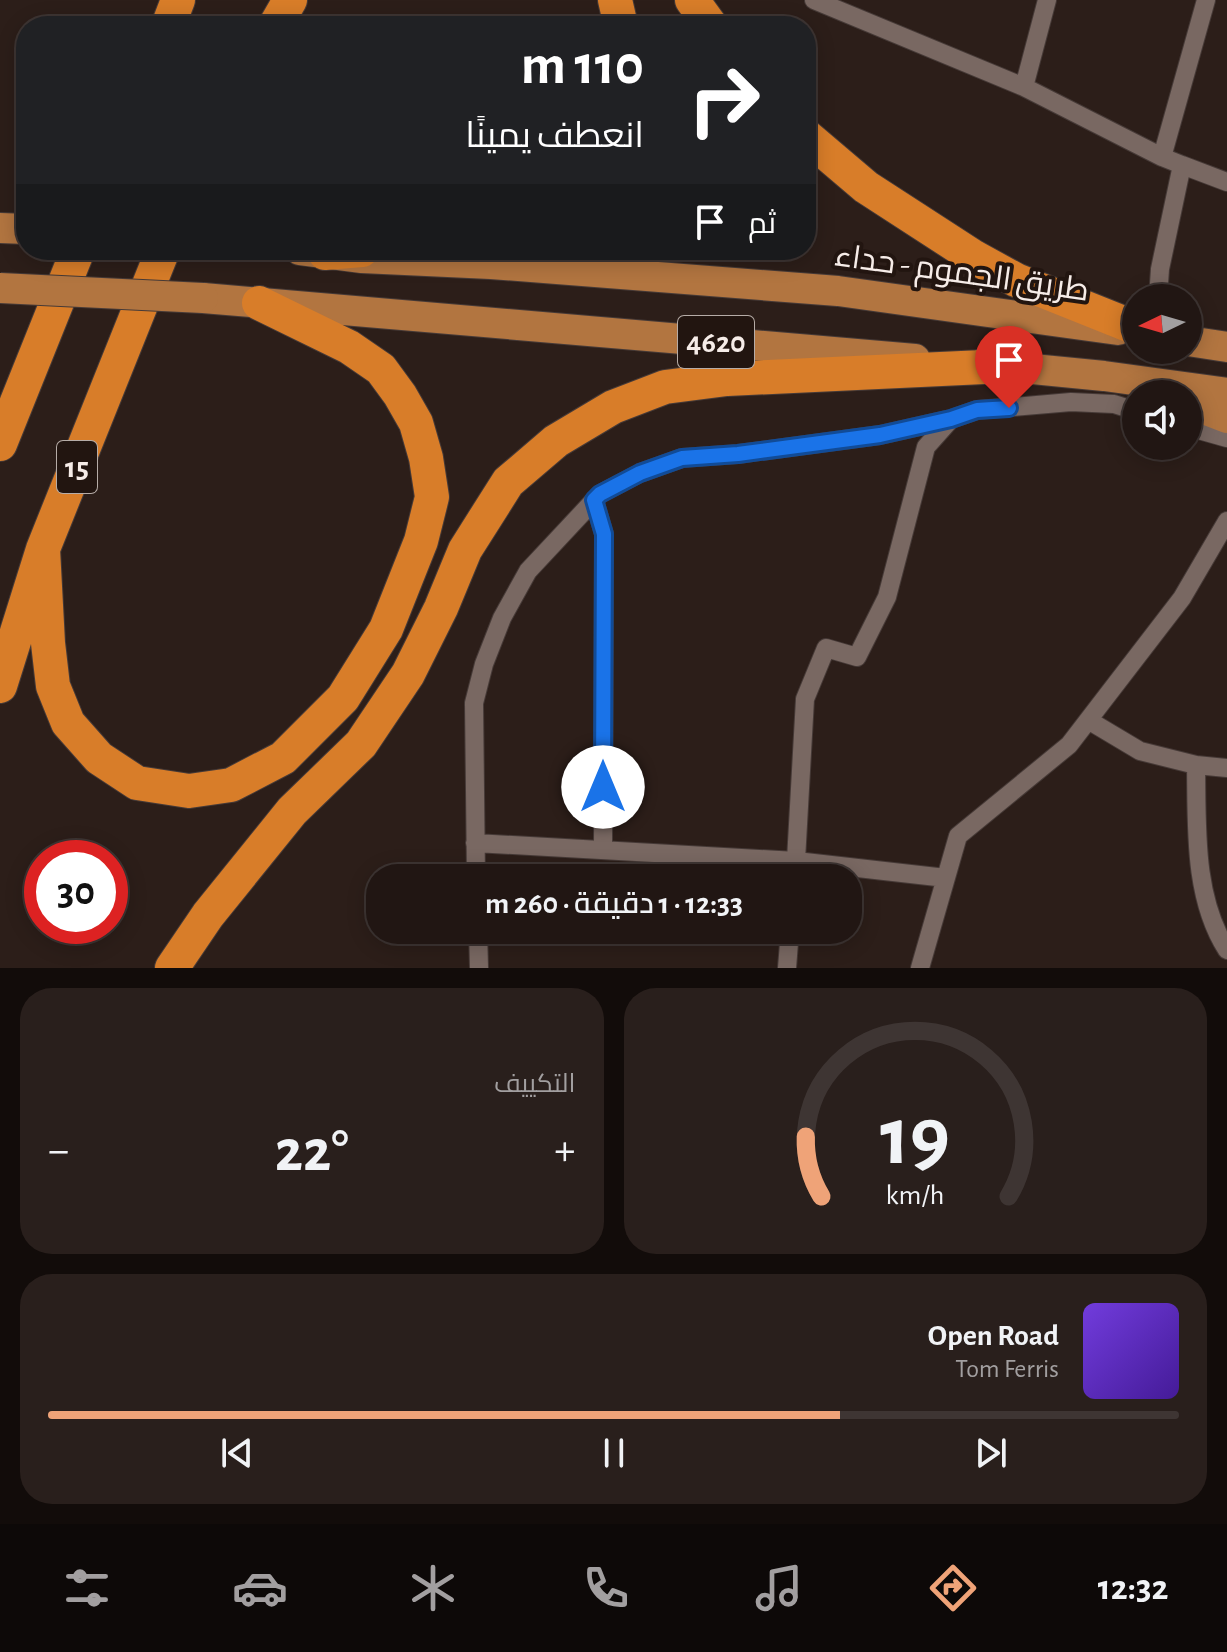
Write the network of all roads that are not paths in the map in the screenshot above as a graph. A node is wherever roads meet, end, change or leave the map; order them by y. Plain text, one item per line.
1 (1047, 0) edge
2 (1206, 0) edge
3 (817, 1) edge
4 (1024, 87) junction
5 (816, 144) edge
6 (1162, 157) junction
7 (1182, 165) junction
8 (1227, 182) edge
9 (74, 260) edge
10 (159, 260) edge
11 (405, 260) edge
12 (1159, 284) edge
13 (0, 288) edge
14 (259, 303) junction
15 (1122, 324) edge
16 (1122, 328) edge
17 (1202, 343) edge
18 (1227, 347) edge
19 (1005, 366) junction
20 (1123, 378) junction
21 (1128, 380) edge
22 (22, 389) junction
23 (1227, 393) edge
24 (1122, 407) edge
25 (1202, 408) edge
26 (1227, 418) edge
27 (951, 419) junction
28 (0, 428) edge
29 (1202, 431) edge
30 (1227, 438) edge
31 (0, 444) edge
32 (594, 500) junction
33 (1227, 521) edge
34 (43, 549) junction
35 (0, 686) edge
36 (1088, 720) junction
37 (1196, 765) junction
38 (1227, 768) edge
39 (475, 843) junction
40 (603, 850) junction
41 (476, 864) edge
42 (738, 864) edge
43 (796, 864) edge
44 (862, 874) edge
45 (946, 878) junction
46 (478, 944) edge
47 (789, 944) edge
48 (1227, 950) edge
49 (172, 968) edge
50 (479, 968) edge
51 (787, 968) edge
52 (920, 968) edge

1 - 4 street
2 - 6 street
3 - 4 street
4 - 6 street
5 - 15 highway
6 - 7 street
7 - 8 street
7 - 12 street
9 - 22 highway
10 - 34 highway, 15
11 - 16 main road, طريق الجموم - حداء / 4620
13 - 14 main road, 4620, bridge
14 - 19 main road, 4620
14 - 34 highway
17 - 18 main road
19 - 20 main road, 4620
19 - 49 highway
20 - 21 main road
20 - 23 main road, 4620
22 - 28 highway
22 - 31 highway
24 - 27 street
25 - 26 main road
27 - 32 street
27 - 43 street
29 - 30 street
32 - 39 street
32 - 40 street
33 - 36 street
34 - 35 highway, 15
36 - 37 street
36 - 45 street
37 - 38 street
37 - 48 street
39 - 40 street
39 - 41 street
40 - 42 street
44 - 45 street
45 - 52 street
46 - 50 street
47 - 51 street

